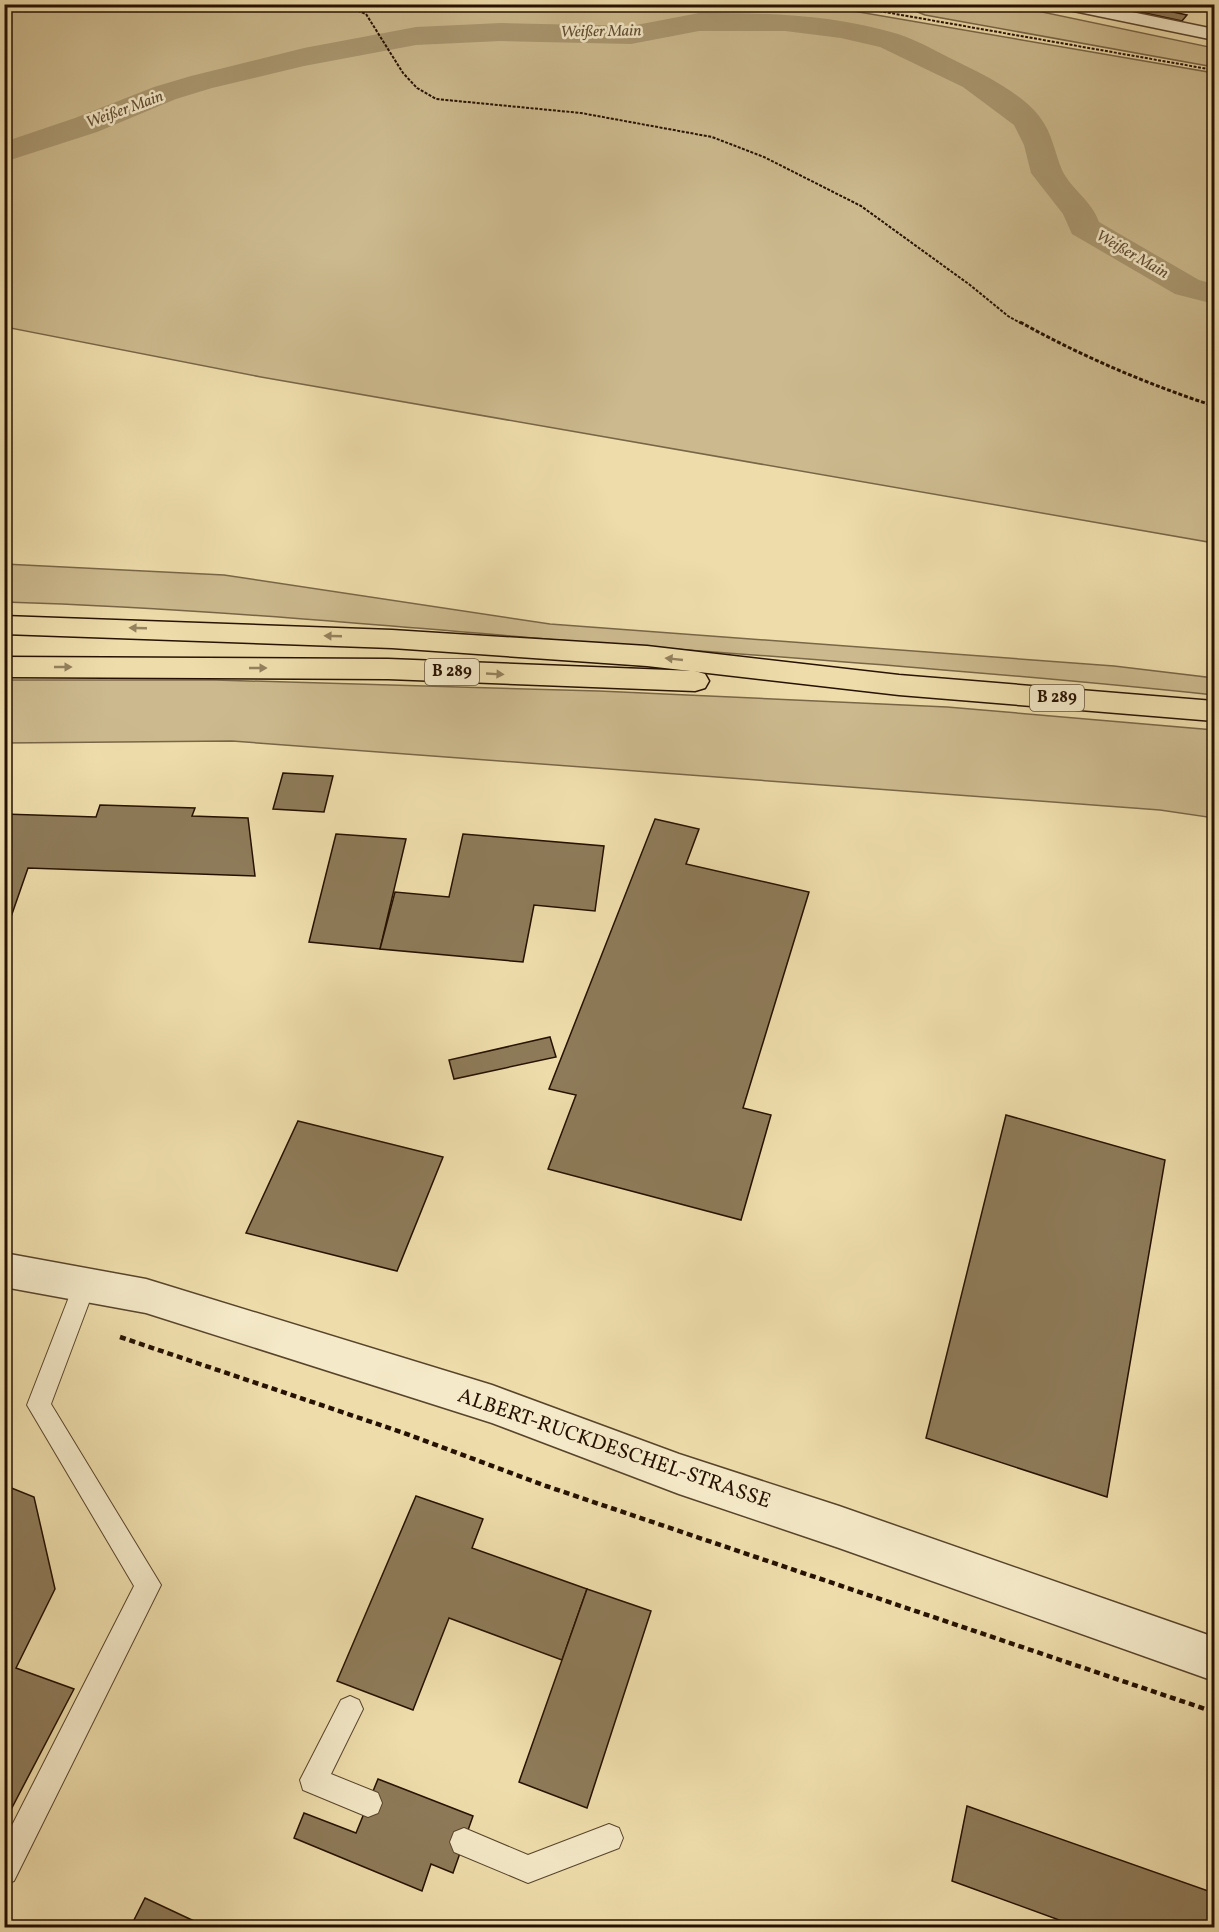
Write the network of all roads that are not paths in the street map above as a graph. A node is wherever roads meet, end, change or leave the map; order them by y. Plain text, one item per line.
1 (1064, 4) edge
2 (1215, 35) edge
3 (4, 625) edge
4 (4, 667) edge
5 (899, 685) junction
6 (1215, 711) edge
7 (4, 1270) edge
8 (85, 1284) junction
9 (1215, 1659) edge
10 (350, 1709) dead end
11 (368, 1803) dead end
12 (609, 1838) dead end
13 (464, 1842) dead end
14 (4, 1871) edge

1 - 2 street
5 -> 3 highway, B 289
4 -> 5 highway, B 289
5 - 6 highway, B 289
7 - 8 street, ALBERT-RUCKDESCHEL-STRASSE
8 - 9 street, ALBERT-RUCKDESCHEL-STRASSE
8 - 14 lane
10 - 11 lane
12 - 13 lane

